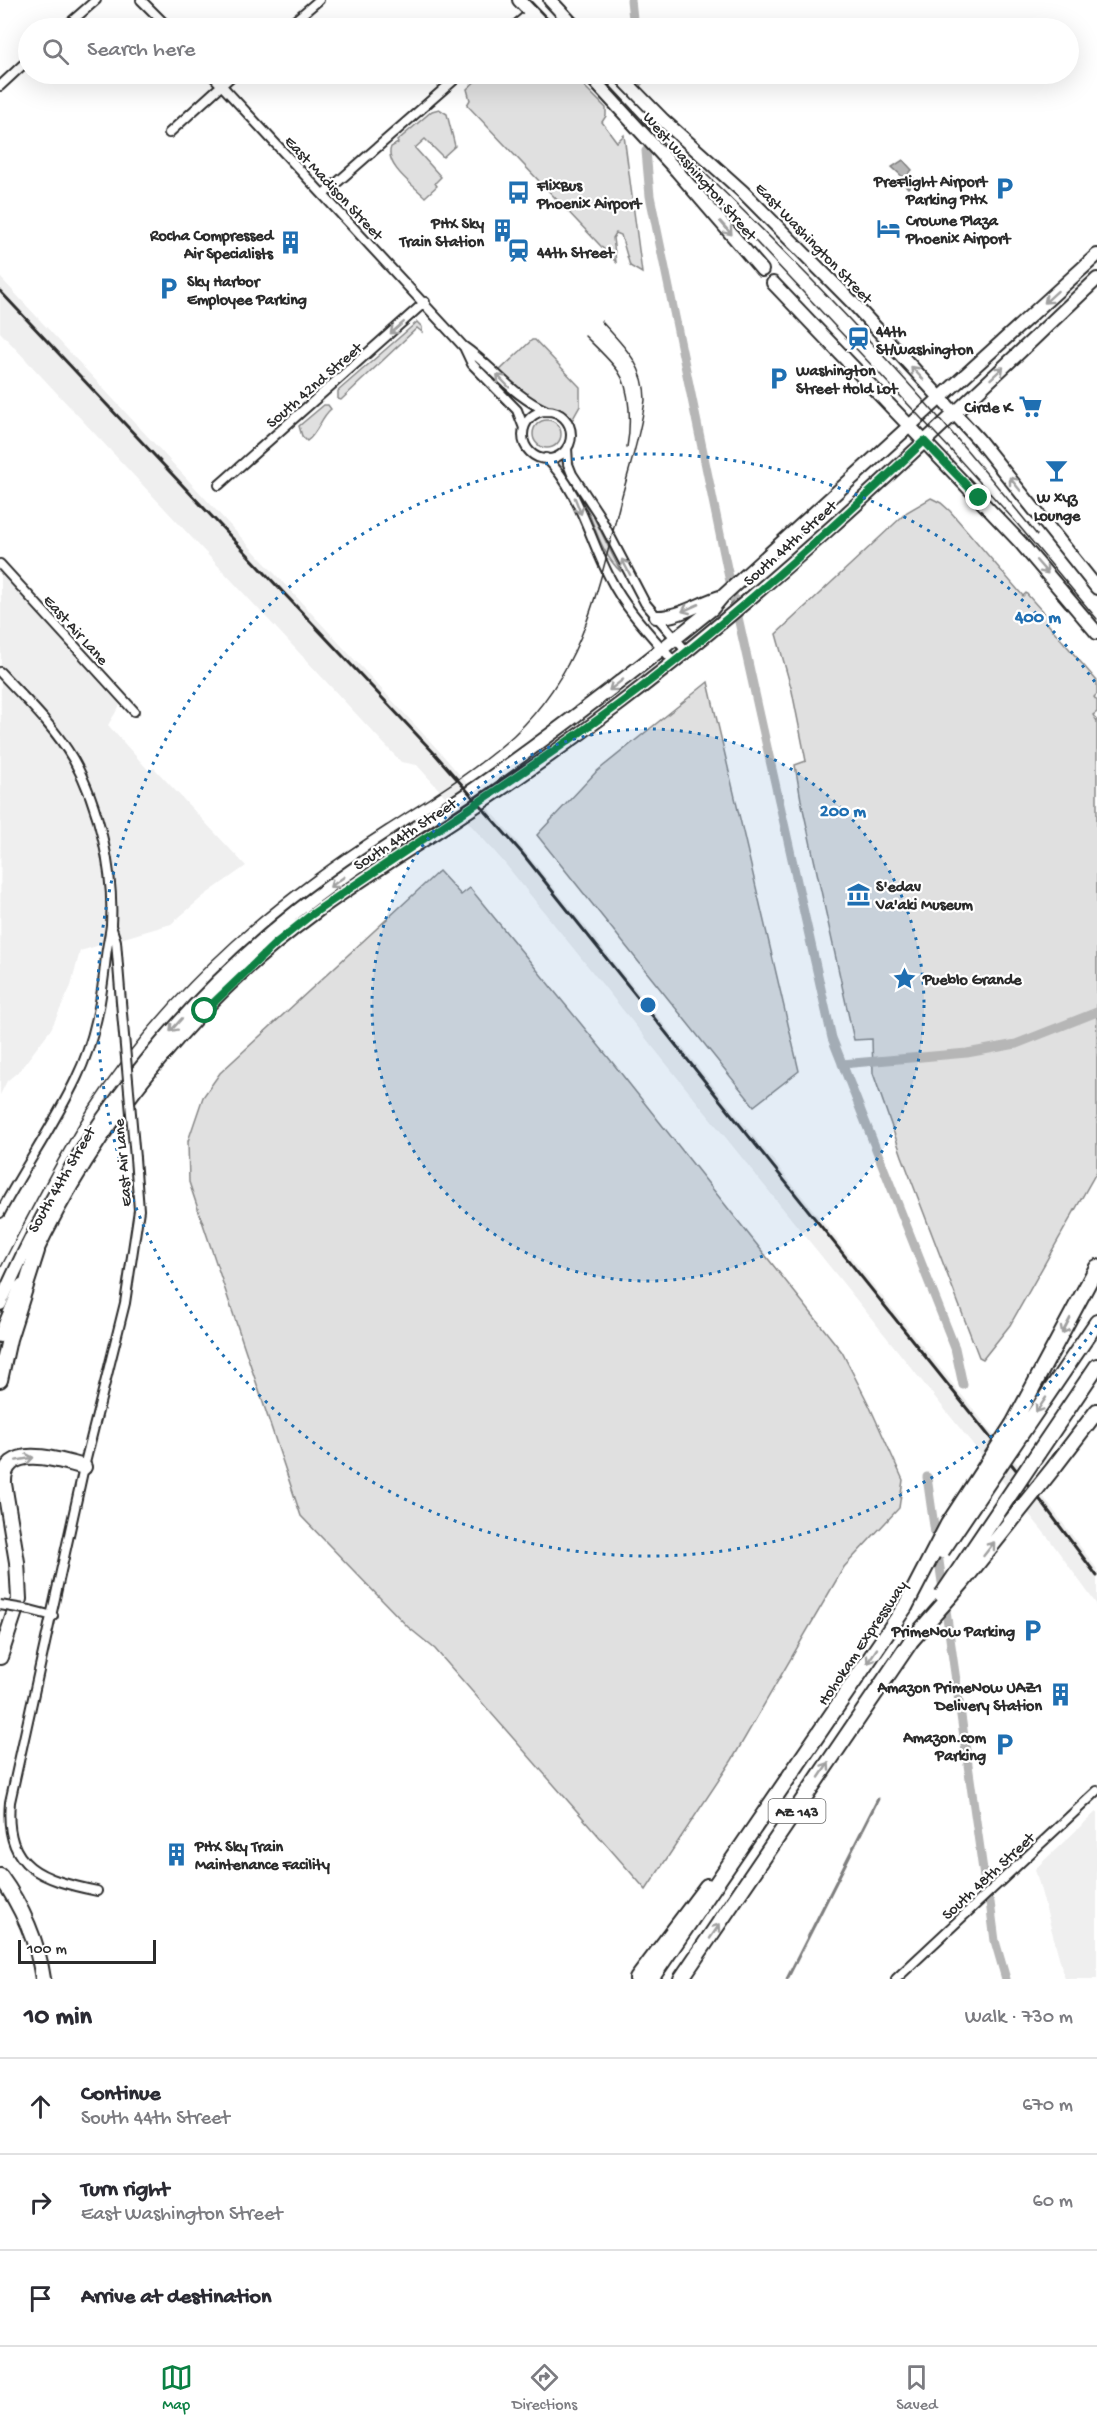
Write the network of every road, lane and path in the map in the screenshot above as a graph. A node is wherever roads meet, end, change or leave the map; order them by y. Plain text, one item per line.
1 (96, 0) edge
2 (141, 0) edge
3 (319, 0) edge
4 (519, 0) edge
5 (550, 0) edge
6 (531, 12) junction
7 (75, 18) edge
8 (159, 18) edge
9 (298, 18) edge
10 (524, 18) edge
11 (537, 18) edge
12 (567, 18) edge
13 (18, 69) edge
14 (222, 84) joint
15 (450, 84) edge
16 (598, 84) edge
17 (629, 84) edge
18 (0, 86) edge
19 (663, 120) joint
20 (170, 132) dead end
21 (324, 194) junction
22 (1096, 258) edge
23 (762, 270) dead end
24 (1097, 279) edge
25 (774, 283) dead end
26 (424, 303) junction
27 (463, 346) junction
28 (940, 398) junction
29 (547, 411) junction
30 (954, 413) junction
31 (909, 427) junction
32 (524, 428) junction
33 (924, 441) junction
34 (567, 448) junction
35 (546, 458) junction
36 (219, 485) dead end
37 (0, 564) edge
38 (1097, 588) edge
39 (723, 596) junction
40 (657, 617) junction
41 (1097, 633) edge
42 (675, 639) junction
43 (663, 649) junction
44 (686, 651) junction
45 (673, 662) junction
46 (0, 672) edge
47 (134, 711) dead end
48 (111, 925) junction
49 (0, 1213) edge
50 (37, 1251) junction
51 (22, 1253) junction
52 (1097, 1267) edge
53 (0, 1294) edge
54 (0, 1304) edge
55 (1097, 1322) edge
56 (0, 1336) edge
57 (1097, 1366) edge
58 (0, 1380) edge
59 (1097, 1412) edge
60 (1018, 1427) junction
61 (84, 1467) junction
62 (0, 1497) edge
63 (0, 1605) edge
64 (53, 1616) junction
65 (10, 1627) junction
66 (911, 1641) junction
67 (0, 1657) edge
68 (1097, 1791) edge
69 (748, 1839) junction
70 (0, 1876) edge
71 (97, 1891) dead end
72 (20, 1909) junction
73 (36, 1979) edge
74 (43, 1979) edge
75 (637, 1979) edge
76 (651, 1979) edge
77 (681, 1979) edge
78 (896, 1979) edge

1 - 7 street
2 - 8 street
3 - 9 street
4 - 6 main road
5 - 12 main road
6 - 10 street
6 - 11 main road
13 - 18 street
14 - 20 street
14 - 21 street, East Madison Street
15 - 21 street
16 -> 23 main road, West Washington Street
17 - 19 main road, West Washington Street
28 -> 19 main road, East Washington Street
21 - 26 street, East Madison Street
22 -> 28 main road, South 44th Street
30 -> 24 main road, South 44th Street
25 - 31 main road
26 - 27 street, East Madison Street
26 -> 36 street, South 42nd Street
29 -> 27 street, East Madison Street
27 - 32 street, East Madison Street
28 - 30 main road, East Washington Street
28 - 31 main road, South 44th Street
29 - 32 street
29 - 34 street
30 - 33 main road, South 44th Street
38 -> 30 main road, East Washington Street
31 - 33 main road
31 - 39 main road, South 44th Street
32 - 35 street
33 -> 41 main road
33 - 44 main road, South 44th Street
34 - 35 street
40 -> 34 street
35 -> 43 street
37 - 47 street, East Air Lane
39 -> 40 main road
39 - 42 main road, South 44th Street
40 - 42 street
42 - 43 main road, South 44th Street
42 - 44 street
43 - 45 street
43 -> 51 main road, South 44th Street
44 - 45 main road, South 44th Street
45 - 50 main road, South 44th Street
46 - 48 street, East Air Lane
48 - 49 street, East Air Lane
48 - 61 street, East Air Lane, bridge
50 - 56 main road, South 44th Street
50 - 58 highway
51 - 53 main road
51 - 54 main road, South 44th Street
52 -> 60 highway
55 -> 60 highway, Hohokam Expressway / AZ 143
57 - 66 highway, AZ 143, bridge
66 -> 59 highway, bridge
60 -> 69 highway, Hohokam Expressway / AZ 143, bridge
61 - 64 street, East Air Lane
65 -> 61 highway
62 - 65 highway
63 - 64 street, bridge
64 - 71 street, East Air Lane
65 - 67 highway
77 -> 66 highway, AZ 143
68 - 78 street, South 48th Street
69 - 75 highway
69 - 76 highway, Hohokam Expressway / AZ 143
70 - 72 highway
72 - 73 highway
72 - 74 highway

